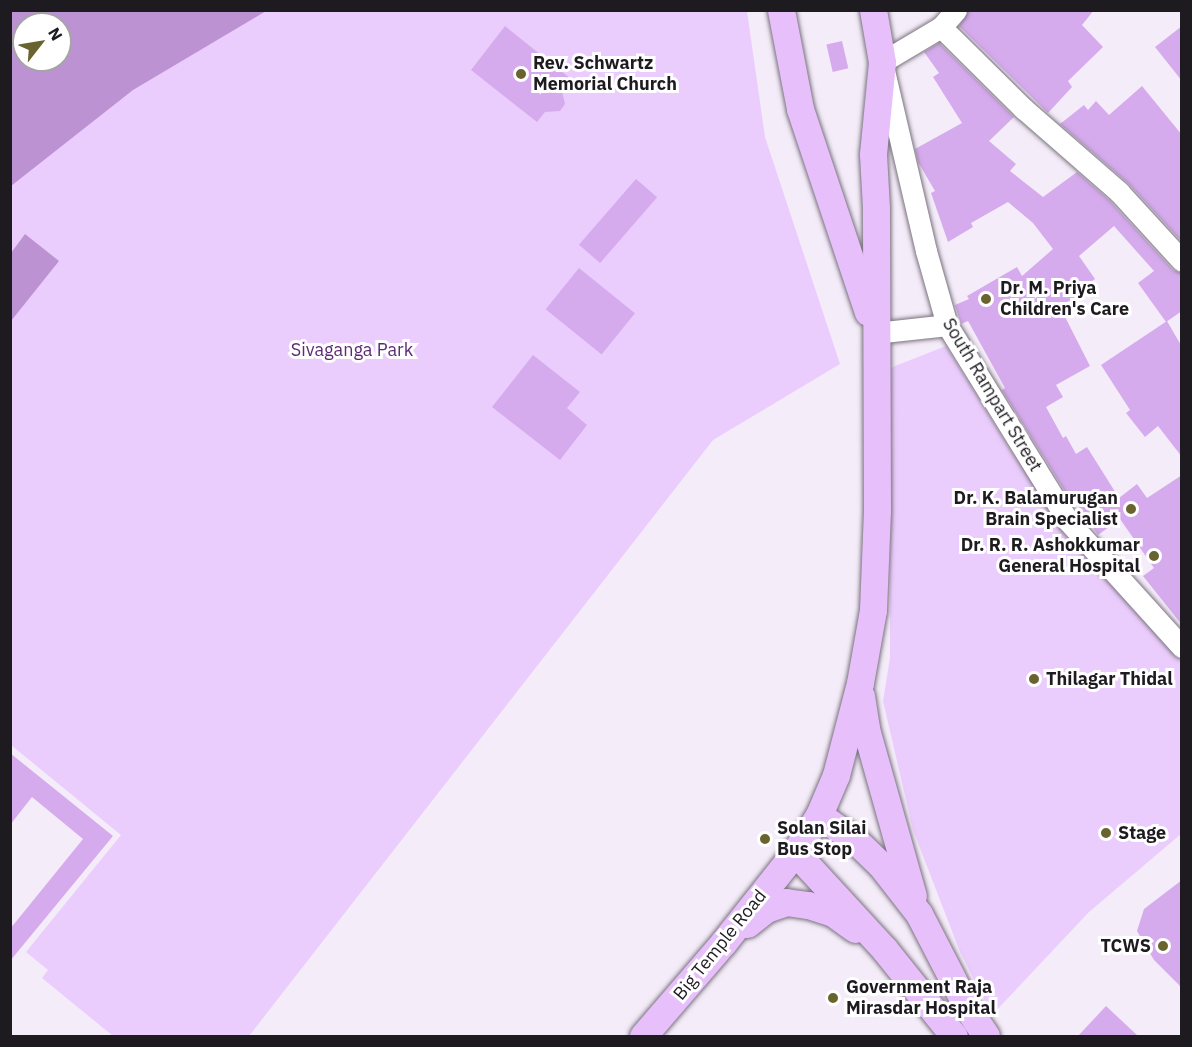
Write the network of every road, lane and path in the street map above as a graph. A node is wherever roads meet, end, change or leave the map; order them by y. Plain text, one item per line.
1 (781, 10) edge
2 (873, 10) edge
3 (956, 10) edge
4 (941, 27) junction
5 (882, 63) junction
6 (1182, 261) edge
7 (947, 325) junction
8 (875, 333) junction
9 (1182, 647) edge
10 (860, 682) junction
11 (819, 815) junction
12 (795, 852) junction
13 (919, 915) junction
14 (723, 943) junction
15 (885, 950) junction
16 (644, 1036) edge
17 (954, 1036) edge
18 (986, 1036) edge

1 - 8 main road
2 - 5 main road
3 - 4 street
4 - 5 street
4 - 6 street
5 - 7 street, South Rampart Street
5 - 8 main road
7 - 8 street
7 - 9 street, South Rampart Street
8 - 10 main road
10 - 11 main road, Big Temple Road
10 - 13 main road
11 - 12 main road, Big Temple Road
11 - 13 main road
12 - 14 main road, Big Temple Road
12 - 15 main road
13 - 18 main road
14 - 15 main road
14 - 16 main road, Big Temple Road
15 - 17 main road

